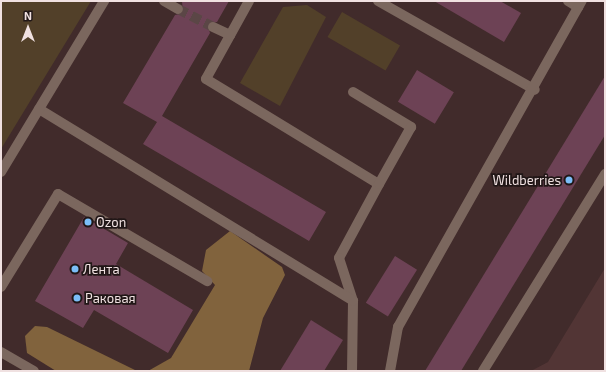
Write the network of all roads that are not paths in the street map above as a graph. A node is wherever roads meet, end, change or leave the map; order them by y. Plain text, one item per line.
1 (104, 1) edge
2 (164, 1) edge
3 (249, 1) edge
4 (378, 1) edge
5 (568, 1) edge
6 (580, 4) edge
7 (178, 9) tunnel mouth
8 (213, 27) tunnel mouth
9 (230, 36) junction
10 (535, 90) junction
11 (353, 92) dead end
12 (39, 110) junction
13 (1, 172) edge
14 (605, 174) edge
15 (379, 184) junction
16 (208, 281) dead end
17 (1, 287) edge
18 (353, 301) junction
19 (1, 352) edge
20 (34, 371) edge
21 (352, 371) edge
22 (390, 371) edge
23 (483, 371) edge

1 - 12 street
2 - 7 street
3 - 9 street
4 - 10 street
5 - 6 street
6 - 10 street
8 - 9 street
9 - 15 street
10 - 22 street
11 - 15 street
12 - 13 street
12 - 18 street
14 - 23 street
15 - 18 street
16 - 17 street
18 - 21 street
19 - 20 street

